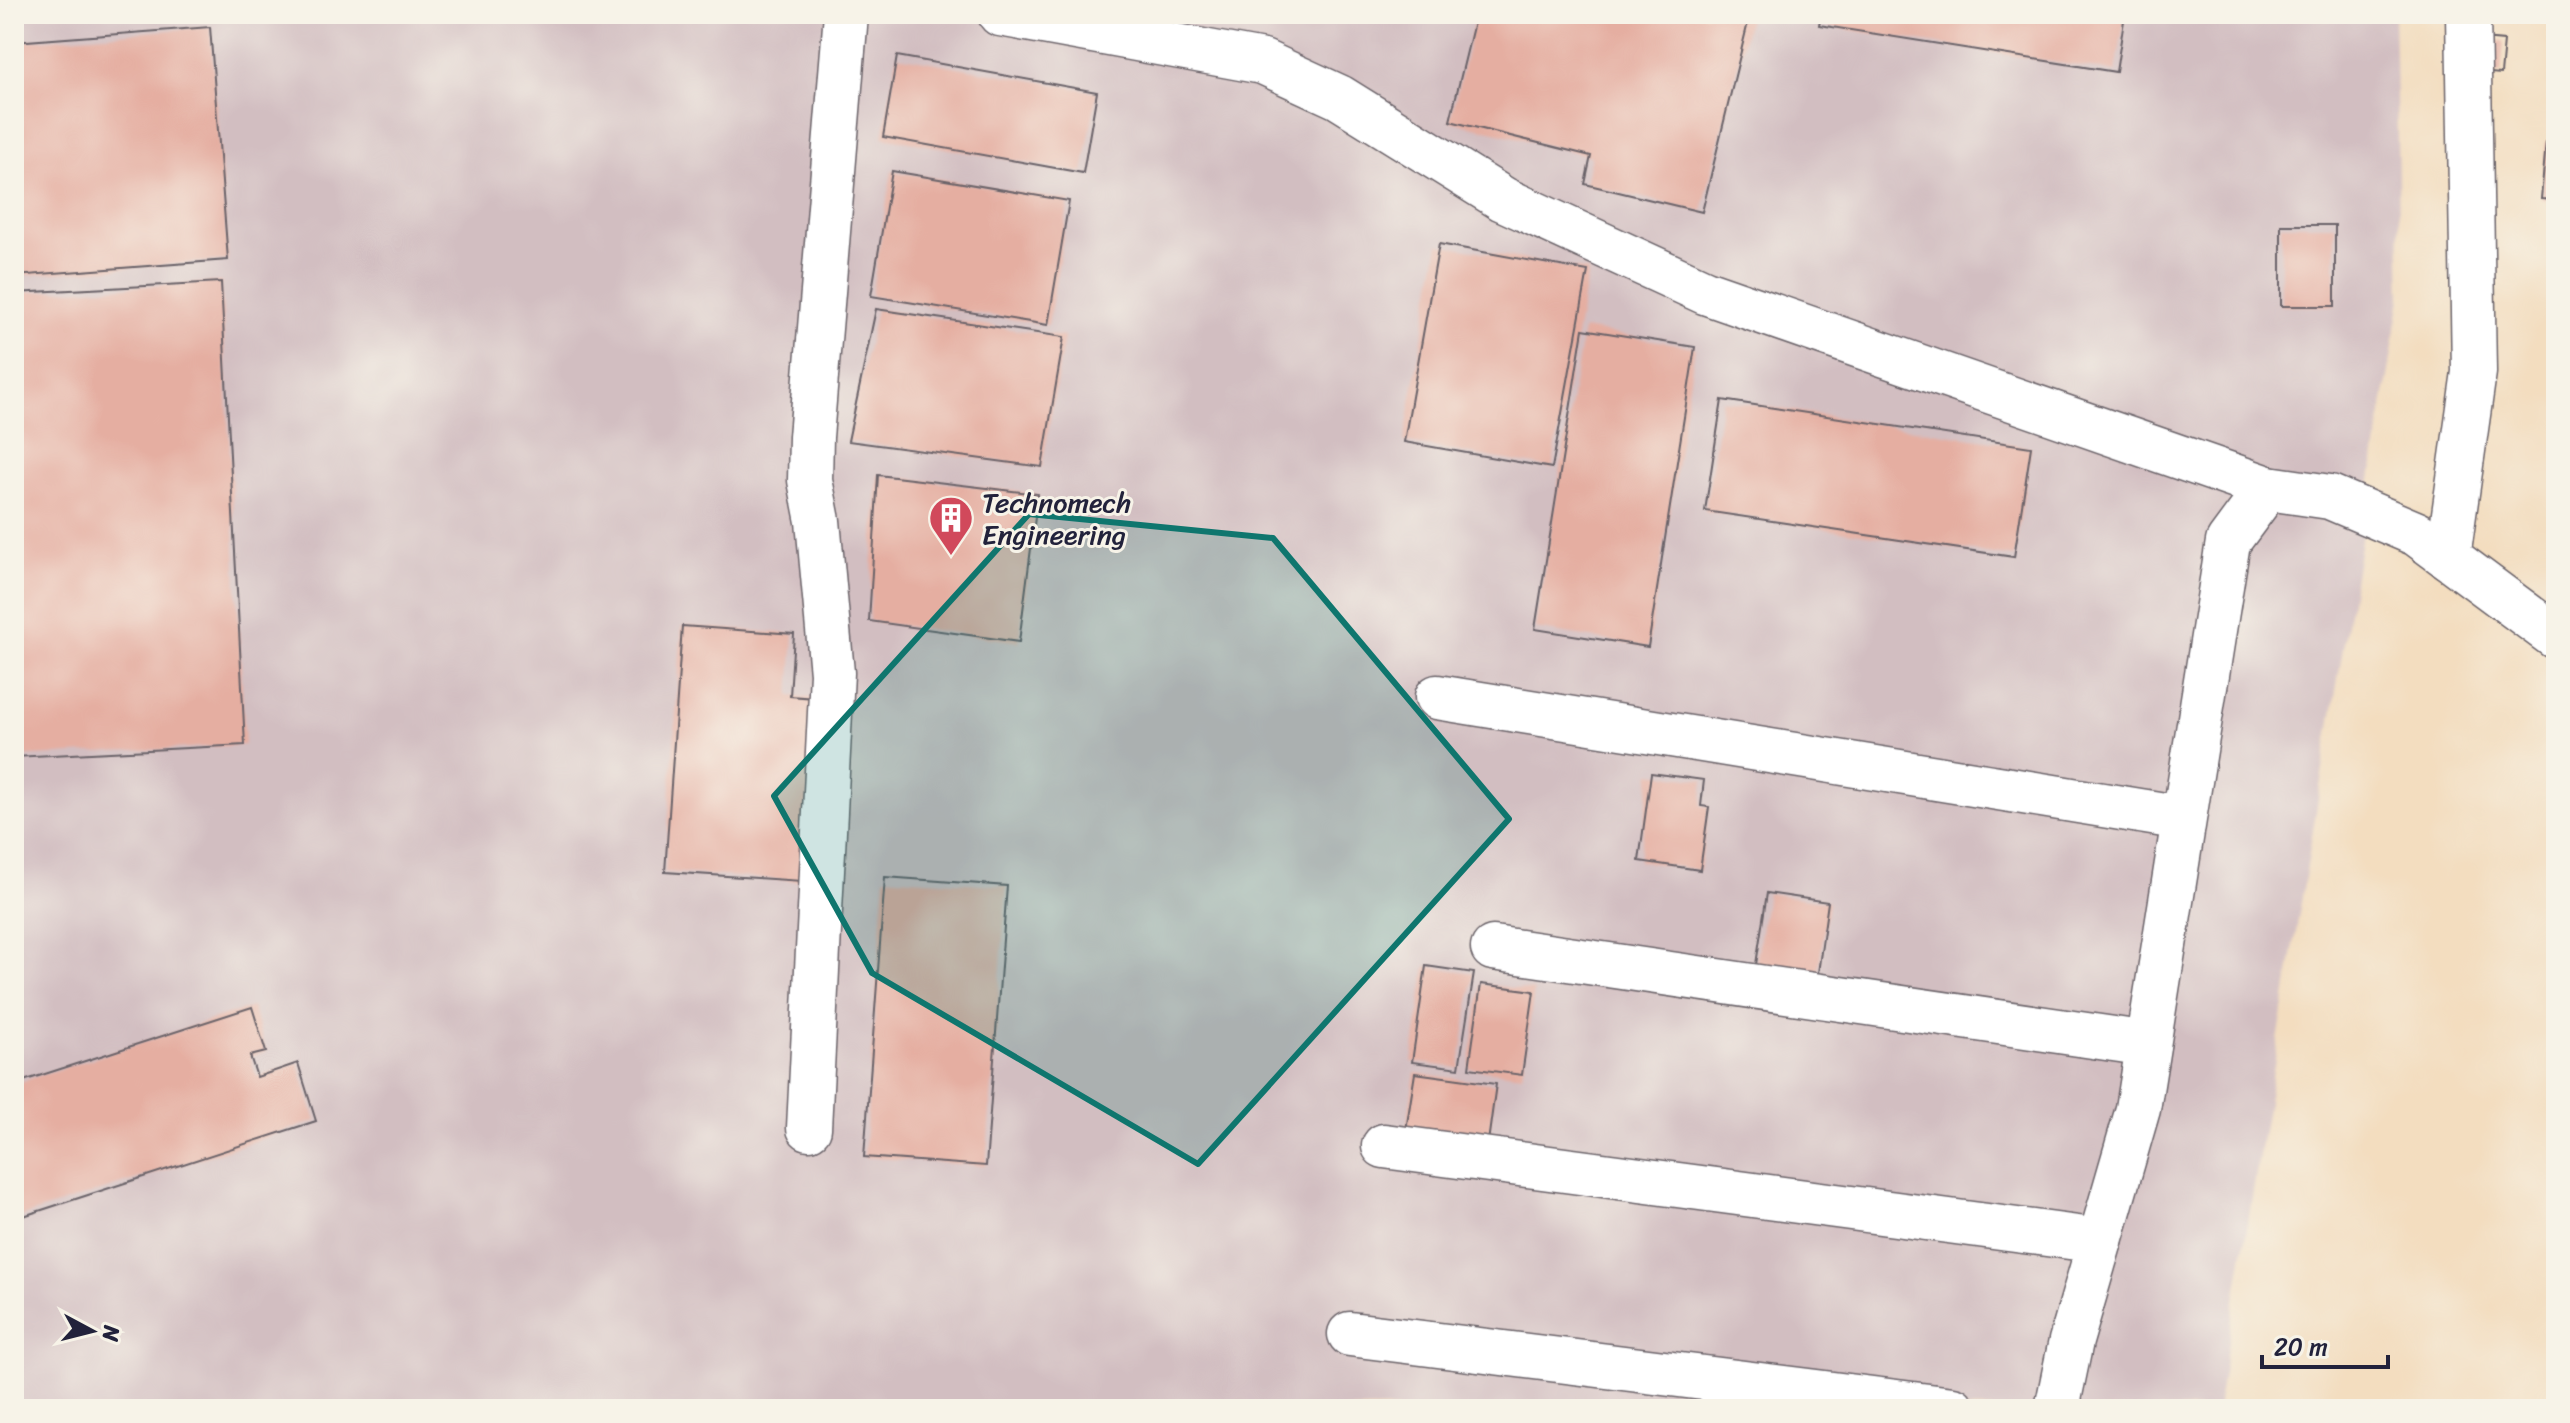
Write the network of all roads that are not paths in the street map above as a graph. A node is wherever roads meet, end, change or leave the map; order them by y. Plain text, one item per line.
1 (846, 14) edge
2 (1000, 14) edge
3 (2468, 14) edge
4 (2268, 488) junction
5 (2448, 557) junction
6 (2556, 637) edge
7 (1437, 697) dead end
8 (2183, 818) junction
9 (1493, 948) dead end
10 (2148, 1044) junction
11 (809, 1128) dead end
12 (1384, 1146) dead end
13 (2100, 1241) junction
14 (1350, 1334) dead end
15 (1953, 1409) edge
16 (2057, 1409) edge

1 - 11 street
2 - 4 street
3 - 5 street
4 - 5 street
4 - 8 street
5 - 6 street
7 - 8 street
8 - 10 street
9 - 10 street
10 - 13 street
12 - 13 street
13 - 16 street
14 - 15 street

